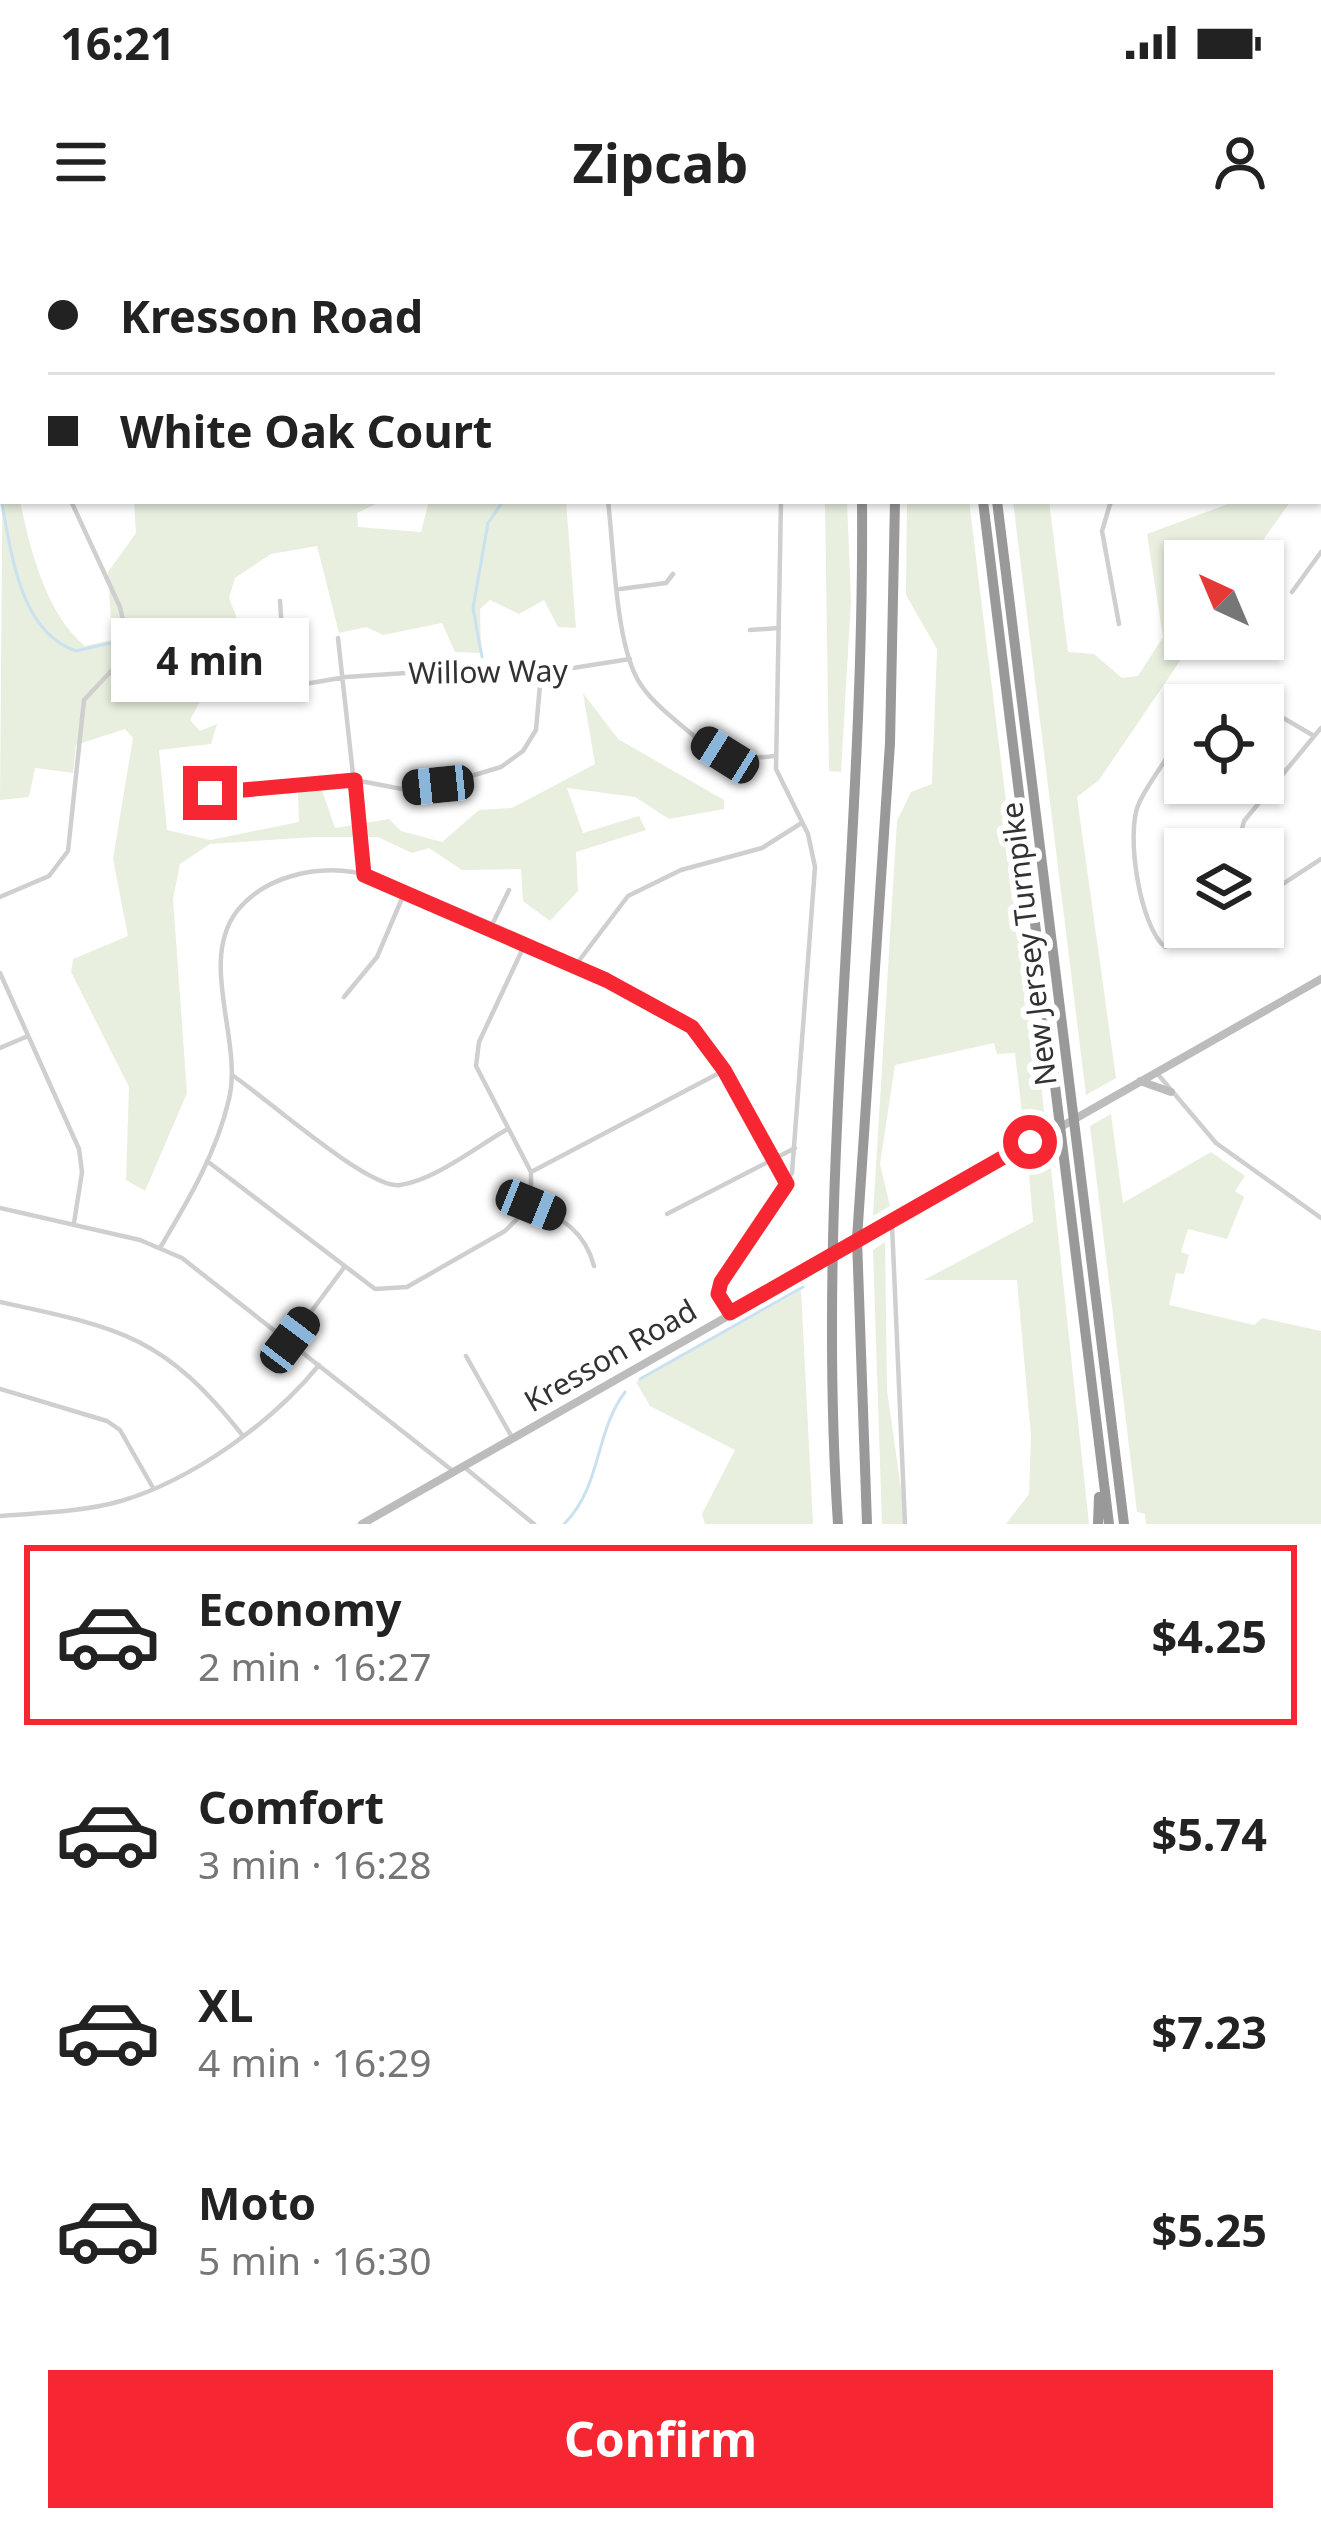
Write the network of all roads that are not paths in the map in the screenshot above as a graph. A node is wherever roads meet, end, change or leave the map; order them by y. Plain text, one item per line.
1 (72, 504) edge
2 (608, 504) edge
3 (781, 504) edge
4 (862, 504) edge
5 (895, 504) edge
6 (983, 504) edge
7 (997, 504) edge
8 (1110, 504) edge
9 (1321, 552) edge
10 (673, 574) dead end
11 (620, 589) junction
12 (1292, 592) dead end
13 (280, 601) dead end
14 (1118, 624) dead end
15 (779, 628) junction
16 (750, 630) dead end
17 (338, 638) dead end
18 (630, 659) junction
19 (541, 674) junction
20 (346, 677) junction
21 (286, 689) junction
22 (228, 697) dead end
23 (1284, 718) edge
24 (1321, 728) edge
25 (1314, 736) junction
26 (776, 756) junction
27 (1164, 764) edge
28 (355, 780) junction
29 (210, 793) dead end
30 (802, 824) junction
31 (1242, 828) edge
32 (1321, 859) edge
33 (364, 875) junction
34 (1284, 883) edge
35 (406, 889) junction
36 (509, 890) dead end
37 (0, 897) edge
38 (491, 927) junction
39 (525, 944) junction
40 (1164, 945) edge
41 (575, 966) junction
42 (0, 973) edge
43 (1321, 980) edge
44 (344, 998) dead end
45 (28, 1036) junction
46 (0, 1048) edge
47 (724, 1070) junction
48 (1156, 1072) junction
49 (232, 1076) junction
50 (1138, 1081) junction
51 (1171, 1092) junction
52 (506, 1130) junction
53 (797, 1148) junction
54 (773, 1157) junction
55 (207, 1161) junction
56 (531, 1172) junction
57 (787, 1184) junction
58 (531, 1205) junction
59 (0, 1208) edge
60 (667, 1214) dead end
61 (1321, 1218) edge
62 (892, 1222) junction
63 (74, 1223) junction
64 (160, 1248) junction
65 (594, 1266) dead end
66 (343, 1269) junction
67 (0, 1302) edge
68 (730, 1313) junction
69 (290, 1340) junction
70 (466, 1356) dead end
71 (319, 1365) junction
72 (0, 1389) edge
73 (1096, 1427) junction
74 (243, 1436) junction
75 (513, 1439) junction
76 (459, 1469) junction
77 (153, 1487) junction
78 (0, 1516) edge
79 (362, 1524) edge
80 (534, 1524) edge
81 (838, 1524) edge
82 (868, 1524) edge
83 (905, 1524) edge
84 (1098, 1524) edge
85 (1109, 1524) edge
86 (1124, 1524) edge

1 - 37 street
2 - 11 street
3 - 15 street
4 - 81 highway
5 - 82 highway
6 - 73 highway, New Jersey Turnpike
7 - 86 highway, New Jersey Turnpike
8 - 14 street
9 - 12 street
10 - 11 street
11 - 18 street
13 - 21 street
15 - 16 street
15 - 26 street
17 - 20 street
18 - 19 street, Willow Way
18 - 26 street
19 - 20 street, Willow Way
19 - 28 street
20 - 21 street, Willow Way
20 - 28 street
21 - 22 street, Willow Way
23 - 25 street
24 - 25 street
25 - 31 street
26 - 30 street
27 - 40 street
28 - 29 street
28 - 33 street
30 - 41 street
30 - 53 street
32 - 34 street
33 - 35 street
33 - 49 street
35 - 38 street
35 - 44 street
36 - 38 street
38 - 39 street
39 - 41 street
39 - 52 street
41 - 47 street
42 - 45 street
43 - 48 street, Kresson Road
45 - 46 street
45 - 63 street
47 - 54 street
47 - 56 street
48 - 50 street, Kresson Road
48 - 51 street
49 - 52 street
49 - 55 street
50 - 51 street
50 - 62 street, Kresson Road
51 - 61 street
52 - 56 street
53 - 54 street
53 - 57 street
54 - 57 street
54 - 60 street
55 - 64 street
55 - 66 street
56 - 58 street
57 - 68 street
58 - 65 street
58 - 66 street
59 - 63 street
62 - 68 street, Kresson Road
62 - 83 street
63 - 64 street
64 - 69 street
66 - 69 street
67 - 74 street
68 - 75 street, Kresson Road
69 - 71 street
70 - 75 street
71 - 74 street
71 - 76 street
72 - 77 street
73 - 84 highway
73 - 85 highway, New Jersey Turnpike
74 - 77 street
75 - 76 street, Kresson Road
76 - 79 street, Kresson Road
76 - 80 street
77 - 78 street

